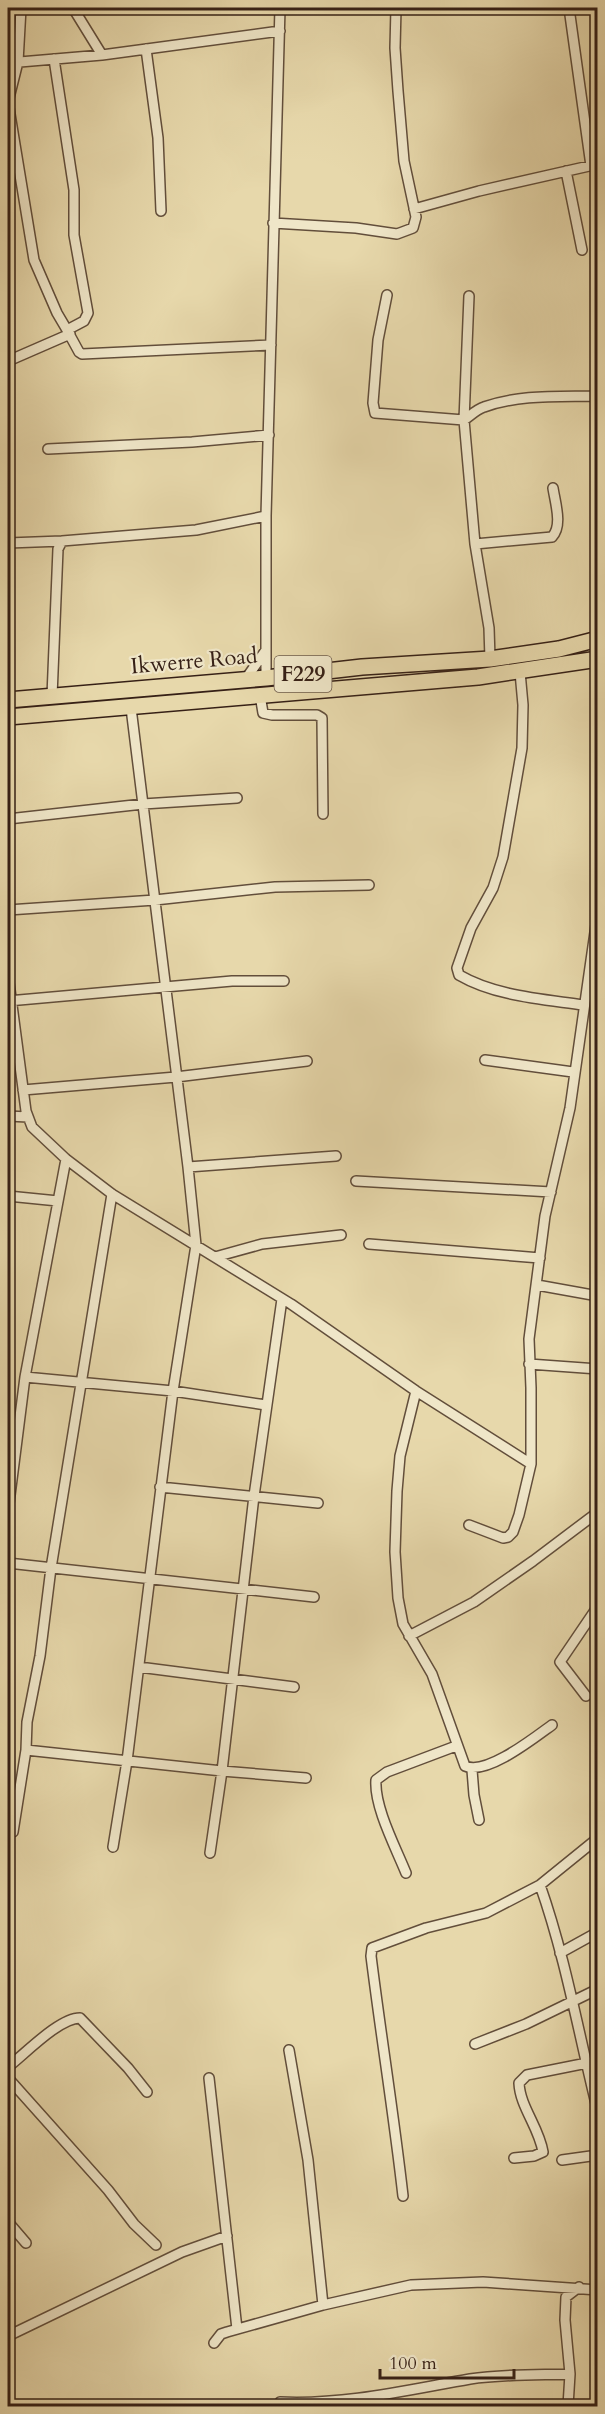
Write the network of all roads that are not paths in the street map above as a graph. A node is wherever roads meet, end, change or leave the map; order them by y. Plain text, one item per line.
1 (21, 8) edge
2 (73, 8) edge
3 (280, 8) edge
4 (396, 8) edge
5 (569, 8) edge
6 (280, 31) junction
7 (146, 49) junction
8 (102, 55) junction
9 (54, 59) junction
10 (18, 62) junction
11 (8, 63) edge
12 (8, 102) edge
13 (594, 165) edge
14 (566, 171) junction
15 (414, 209) junction
16 (161, 211) dead end
17 (273, 223) junction
18 (582, 250) dead end
19 (387, 296) dead end
20 (470, 296) dead end
21 (69, 332) junction
22 (271, 345) junction
23 (8, 360) edge
24 (597, 396) edge
25 (464, 420) junction
26 (269, 435) junction
27 (48, 449) dead end
28 (553, 488) dead end
29 (266, 516) junction
30 (62, 541) junction
31 (8, 543) edge
32 (475, 544) junction
33 (597, 639) edge
34 (266, 650) junction
35 (490, 659) junction
36 (597, 659) edge
37 (520, 672) junction
38 (266, 678) junction
39 (245, 680) junction
40 (260, 695) junction
41 (52, 696) junction
42 (8, 700) edge
43 (131, 708) junction
44 (8, 717) edge
45 (237, 798) dead end
46 (143, 804) junction
47 (323, 814) dead end
48 (8, 819) edge
49 (369, 885) dead end
50 (155, 900) junction
51 (8, 910) edge
52 (597, 911) edge
53 (8, 975) edge
54 (284, 981) dead end
55 (165, 988) junction
56 (9, 1001) edge
57 (583, 1005) junction
58 (485, 1060) dead end
59 (307, 1061) dead end
60 (573, 1072) junction
61 (176, 1077) junction
62 (23, 1090) junction
63 (8, 1116) edge
64 (28, 1116) junction
65 (336, 1156) dead end
66 (66, 1159) junction
67 (188, 1167) junction
68 (356, 1181) dead end
69 (551, 1192) junction
70 (112, 1194) junction
71 (8, 1196) edge
72 (58, 1201) junction
73 (341, 1235) dead end
74 (369, 1244) dead end
75 (196, 1245) junction
76 (215, 1257) junction
77 (540, 1258) junction
78 (537, 1285) junction
79 (597, 1296) edge
80 (282, 1299) junction
81 (529, 1364) junction
82 (597, 1369) edge
83 (25, 1377) junction
84 (82, 1381) junction
85 (416, 1390) junction
86 (173, 1391) junction
87 (266, 1406) junction
88 (531, 1464) junction
89 (10, 1475) edge
90 (160, 1487) junction
91 (254, 1496) junction
92 (318, 1503) dead end
93 (8, 1511) edge
94 (597, 1512) edge
95 (468, 1525) dead end
96 (8, 1563) edge
97 (51, 1568) junction
98 (149, 1577) junction
99 (244, 1588) junction
100 (314, 1597) dead end
101 (597, 1606) edge
102 (409, 1636) junction
103 (139, 1667) junction
104 (232, 1679) junction
105 (294, 1687) dead end
106 (586, 1696) dead end
107 (552, 1725) dead end
108 (456, 1746) junction
109 (26, 1750) junction
110 (127, 1761) junction
111 (472, 1770) junction
112 (222, 1771) junction
113 (306, 1778) dead end
114 (479, 1820) dead end
115 (13, 1832) dead end
116 (597, 1838) edge
117 (113, 1846) dead end
118 (210, 1853) dead end
119 (406, 1873) dead end
120 (540, 1885) junction
121 (597, 1932) edge
122 (560, 1953) junction
123 (597, 1989) edge
124 (573, 2000) junction
125 (475, 2044) dead end
126 (289, 2050) dead end
127 (592, 2063) edge
128 (8, 2067) edge
129 (8, 2078) edge
130 (209, 2078) dead end
131 (147, 2092) dead end
132 (597, 2112) edge
133 (597, 2155) edge
134 (514, 2158) dead end
135 (562, 2160) dead end
136 (404, 2196) dead end
137 (8, 2222) edge
138 (227, 2236) junction
139 (26, 2243) dead end
140 (156, 2245) dead end
141 (579, 2287) junction
142 (597, 2290) edge
143 (323, 2306) junction
144 (237, 2329) junction
145 (8, 2336) edge
146 (214, 2343) dead end
147 (570, 2373) junction
148 (280, 2402) dead end
149 (568, 2406) edge

1 - 10 street
2 - 8 street
3 - 6 street
4 - 15 street
5 - 13 street
6 - 7 street
6 - 17 street
7 - 8 street
7 - 16 street
8 - 9 street
9 - 10 street
9 - 21 street
10 - 11 street
10 - 12 street
12 - 21 street
13 - 14 street
14 - 15 street
14 - 18 street
15 - 17 street
17 - 22 street
19 - 25 street
20 - 25 street
21 - 22 street
21 - 23 street
22 - 26 street
24 - 25 street
25 - 32 street
26 - 27 street
26 - 29 street
28 - 32 street
29 - 30 street
29 - 34 street
30 - 31 street
30 - 41 street
32 - 35 street
33 - 35 main road, Ikwerre Road / F229
34 - 38 street
34 - 39 street
35 - 38 main road, Ikwerre Road / F229
36 - 37 main road, F229
37 - 40 main road, F229
37 - 57 street
38 - 39 main road, Ikwerre Road / F229
38 - 43 main road
39 - 41 main road, Ikwerre Road / F229
40 - 43 main road, F229
40 - 47 street
41 - 42 main road, Ikwerre Road / F229
43 - 44 main road, F229
43 - 46 street
45 - 46 street
46 - 48 street
46 - 50 street
49 - 50 street
50 - 51 street
50 - 55 street
52 - 57 street
53 - 56 street
54 - 55 street
55 - 56 street
55 - 61 street
56 - 62 street
57 - 60 street
58 - 60 street
59 - 61 street
60 - 69 street
61 - 62 street
61 - 67 street
62 - 64 street
63 - 64 street
64 - 66 street
65 - 67 street
66 - 70 street
66 - 72 street
67 - 75 street
68 - 69 street
69 - 77 street
70 - 75 street
70 - 84 street
71 - 72 street
72 - 83 street
73 - 76 street
74 - 77 street
75 - 76 street
75 - 86 street
76 - 80 street
77 - 78 street
78 - 79 street
78 - 81 street
80 - 85 street
80 - 87 street
81 - 82 street
81 - 88 street
83 - 84 street
83 - 89 street
84 - 86 street
84 - 97 street
85 - 88 street
85 - 102 street
86 - 87 street
86 - 90 street
87 - 91 street
88 - 95 street
89 - 93 street
90 - 91 street
90 - 98 street
91 - 92 street
91 - 99 street
94 - 102 street
96 - 97 street
97 - 98 street
97 - 109 street
98 - 99 street
98 - 103 street
99 - 100 street
99 - 104 street
101 - 106 street
102 - 108 street
103 - 104 street
103 - 110 street
104 - 105 street
104 - 112 street
107 - 111 street
108 - 111 street
108 - 119 street
109 - 110 street
109 - 115 street
110 - 112 street
110 - 117 street
111 - 114 street
112 - 113 street
112 - 118 street
116 - 120 street
120 - 122 street
120 - 136 street
121 - 122 street
122 - 124 street
123 - 124 street
124 - 125 street
124 - 127 street
126 - 143 street
127 - 132 street
127 - 134 street
128 - 131 street
129 - 140 street
130 - 138 street
133 - 135 street
137 - 139 street
138 - 144 street
138 - 145 street
141 - 142 street
141 - 143 street
141 - 147 street
143 - 144 street
144 - 146 street
147 - 148 street
147 - 149 street

